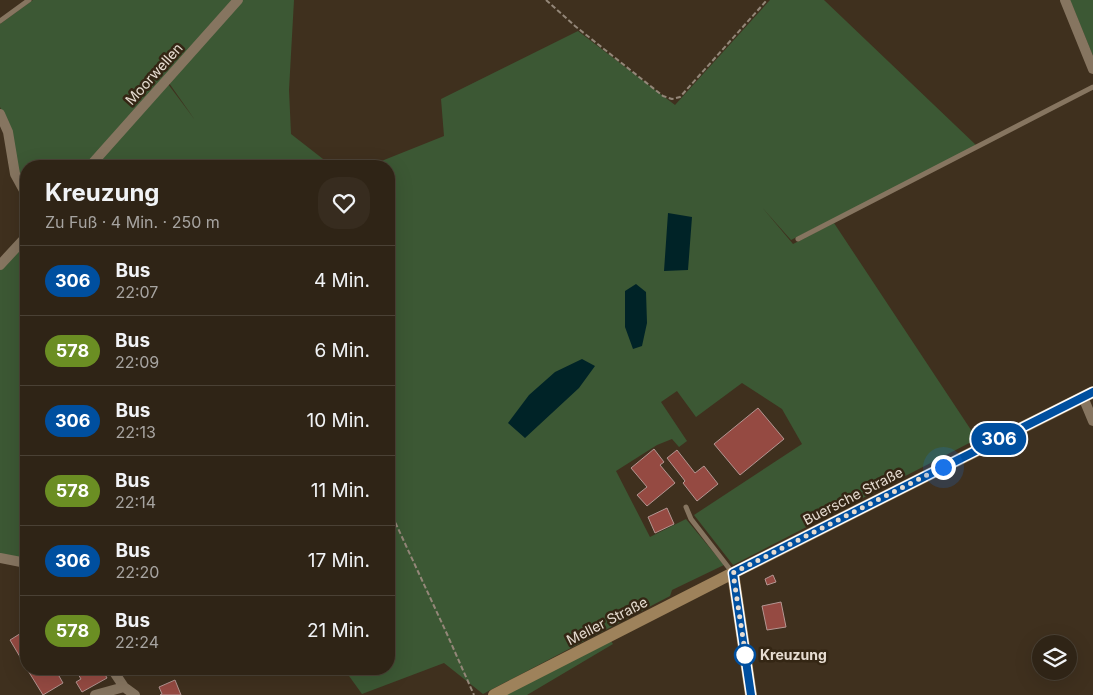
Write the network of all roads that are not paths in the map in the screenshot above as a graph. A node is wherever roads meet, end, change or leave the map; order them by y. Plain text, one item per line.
1 (29, 0) edge
2 (238, 0) edge
3 (1066, 0) edge
4 (0, 22) edge
5 (1093, 69) edge
6 (1093, 87) edge
7 (0, 114) edge
8 (95, 160) edge
9 (20, 182) edge
10 (798, 240) dead end
11 (20, 244) edge
12 (0, 266) edge
13 (1088, 394) edge
14 (1093, 421) edge
15 (686, 507) dead end
16 (0, 556) edge
17 (20, 561) edge
18 (733, 573) junction
19 (116, 675) edge
20 (124, 687) junction
21 (95, 695) edge
22 (135, 695) edge
23 (494, 695) edge
24 (751, 695) edge

1 - 4 lane
2 - 8 street, Moorwellen
3 - 5 street
6 - 10 lane
7 - 9 street
11 - 12 street
13 - 14 street
13 - 18 main road, Buersche Straße
15 - 18 lane
16 - 17 street
18 - 23 main road, Meller Straße
18 - 24 main road
19 - 20 street
20 - 21 street
20 - 22 street

